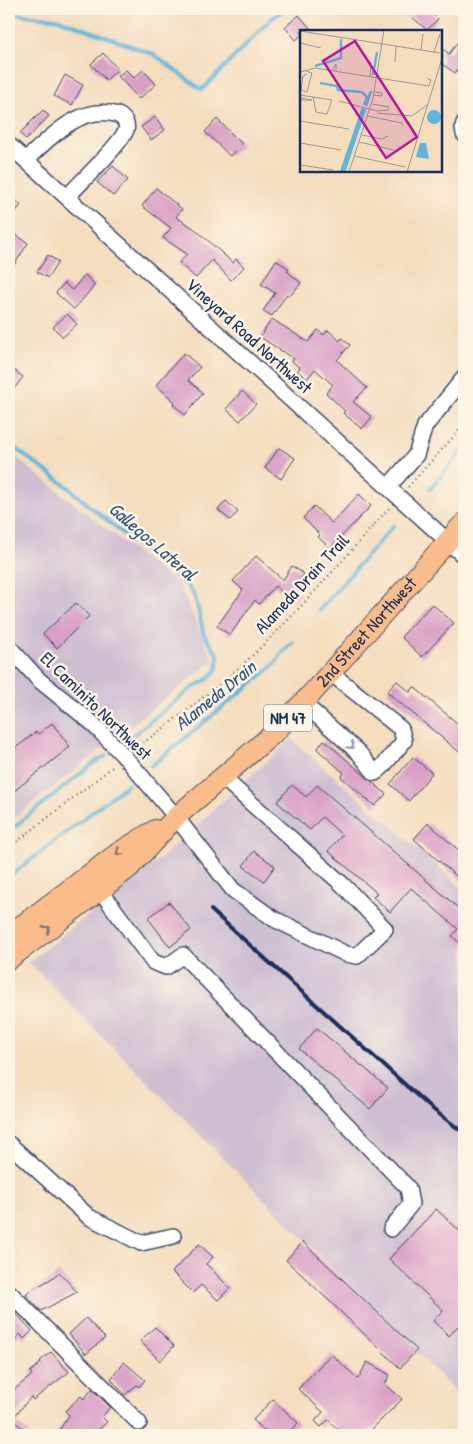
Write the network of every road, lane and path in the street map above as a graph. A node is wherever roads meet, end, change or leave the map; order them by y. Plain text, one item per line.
1 (464, 123) edge
2 (464, 134) edge
3 (9, 145) edge
4 (26, 160) junction
5 (67, 197) junction
6 (464, 378) edge
7 (464, 425) edge
8 (388, 487) junction
9 (406, 490) dead end
10 (393, 504) dead end
11 (464, 523) edge
12 (448, 541) junction
13 (464, 556) edge
14 (9, 647) edge
15 (331, 673) junction
16 (303, 703) junction
17 (132, 752) dead end
18 (119, 762) dead end
19 (222, 777) junction
20 (176, 817) junction
21 (9, 848) edge
22 (93, 883) junction
23 (9, 935) edge
24 (9, 959) edge
25 (9, 1144) edge
26 (391, 1229) dead end
27 (173, 1236) dead end
28 (9, 1292) edge
29 (139, 1423) dead end

1 - 2 street
3 - 4 street, Vineyard Road Northwest
4 - 5 street, Vineyard Road Northwest
4 - 5 street
5 - 8 street, Vineyard Road Northwest
6 - 8 street
7 - 9 path
8 - 12 street, Vineyard Road Northwest
10 - 17 path, Alameda Drain Trail
11 - 12 main road, 2nd Street Northwest / NM 47
12 - 13 street, Vineyard Road Northwest
12 - 15 main road, 2nd Street Northwest / NM 47
14 - 20 street, El Caminito Northwest
15 - 16 main road, 2nd Street Northwest / NM 47
16 -> 15 street
16 - 19 main road, 2nd Street Northwest / NM 47
18 - 21 path
19 - 20 main road, 2nd Street Northwest / NM 47
19 - 20 street, El Caminito Northwest
20 - 22 main road, 2nd Street Northwest / NM 47
22 - 23 main road, 2nd Street Northwest / NM 47
24 -> 22 main road, 2nd Street Northwest / NM 47
22 - 26 street
25 - 27 street
28 - 29 street

